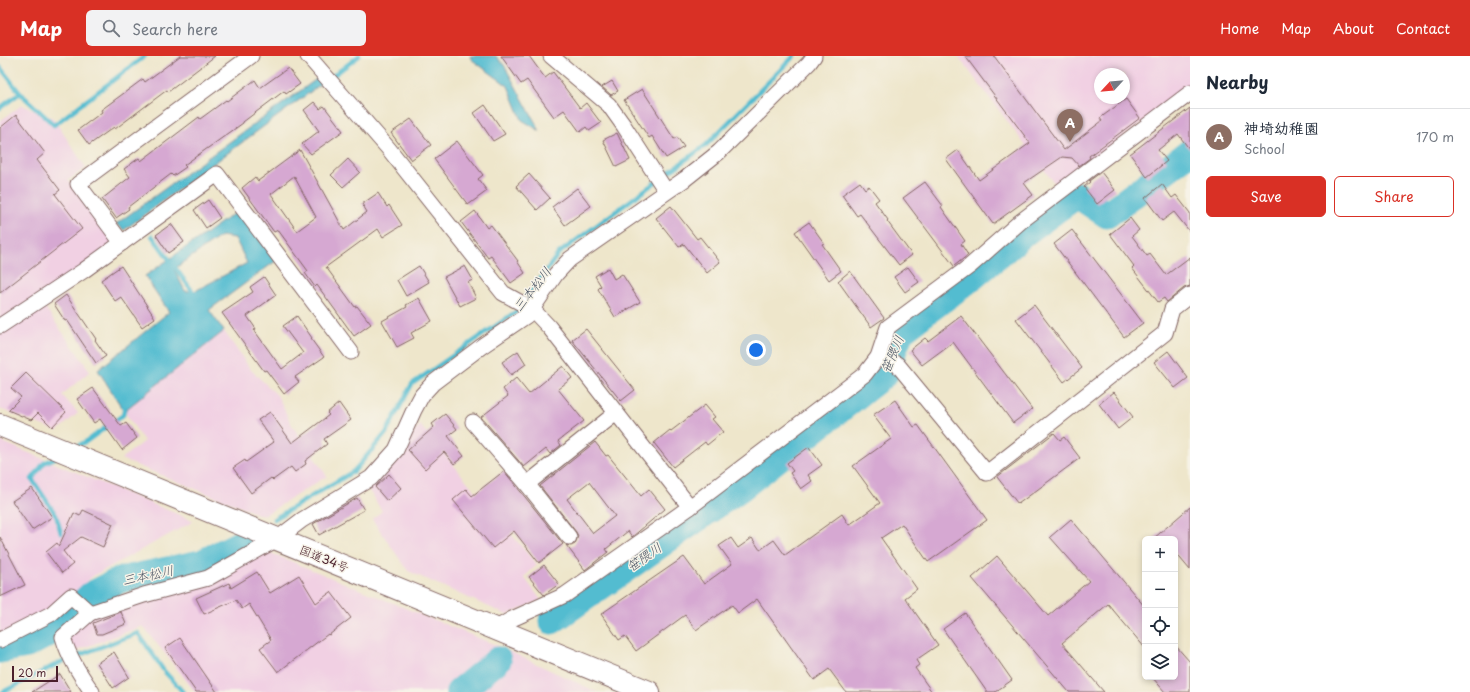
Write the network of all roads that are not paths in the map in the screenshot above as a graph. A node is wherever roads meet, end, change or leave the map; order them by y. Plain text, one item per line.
1 (250, 56) edge
2 (308, 56) edge
3 (551, 56) edge
4 (814, 56) edge
5 (1190, 93) edge
6 (666, 191) junction
7 (122, 243) junction
8 (1190, 295) edge
9 (532, 309) junction
10 (0, 326) edge
11 (351, 352) dead end
12 (878, 356) junction
13 (616, 412) junction
14 (473, 422) dead end
15 (0, 425) edge
16 (527, 484) junction
17 (690, 507) junction
18 (569, 537) dead end
19 (277, 539) junction
20 (90, 613) junction
21 (495, 629) junction
22 (0, 640) edge
23 (92, 692) edge
24 (649, 692) edge

1 - 7 street
2 - 9 street
3 - 6 street
4 - 6 street
5 - 12 street
6 - 9 street
7 - 10 street
7 - 11 street
8 - 12 street
9 - 13 street
9 - 19 street
12 - 17 street
13 - 16 street
13 - 17 street
14 - 16 street
15 - 19 highway, 国道34号
16 - 18 street
17 - 21 street
19 - 20 street
19 - 21 highway, 国道34号
20 - 22 street
20 - 23 street
21 - 24 highway, 国道34号

